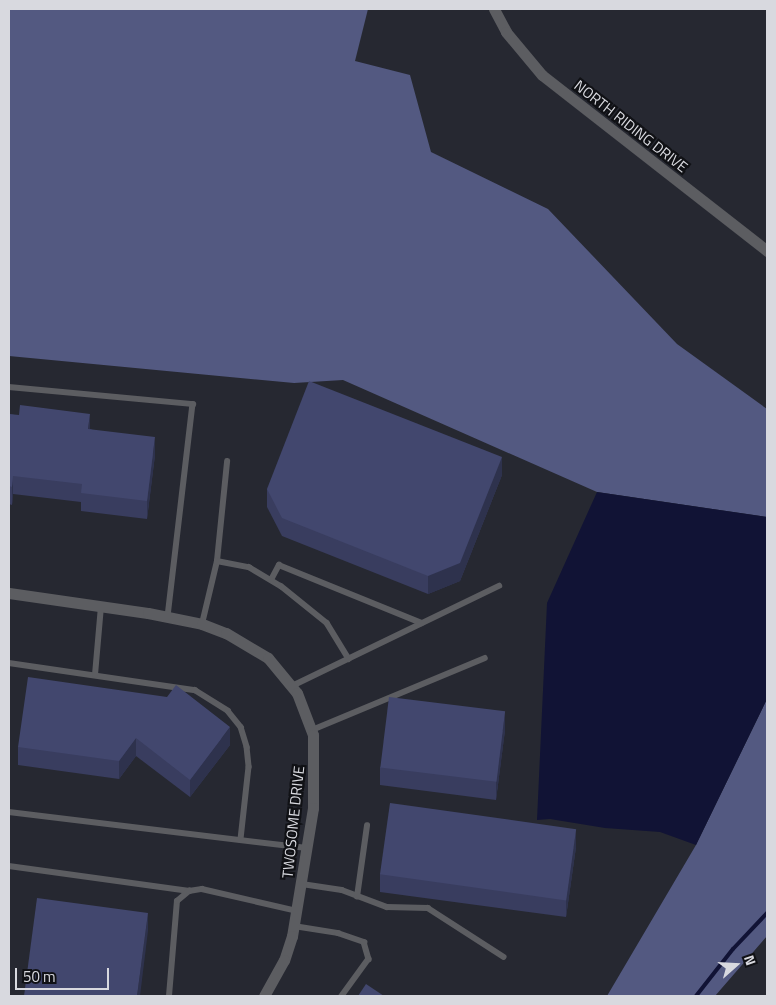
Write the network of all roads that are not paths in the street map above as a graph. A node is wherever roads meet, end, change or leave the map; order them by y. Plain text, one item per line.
1 (494, 9) edge
2 (767, 251) edge
3 (9, 387) edge
4 (227, 462) dead end
5 (217, 561) junction
6 (270, 580) junction
7 (499, 586) dead end
8 (9, 593) edge
9 (101, 607) junction
10 (168, 616) junction
11 (422, 623) junction
12 (202, 624) junction
13 (485, 658) dead end
14 (348, 659) junction
15 (9, 662) edge
16 (95, 675) junction
17 (292, 686) junction
18 (312, 730) junction
19 (9, 812) edge
20 (367, 826) dead end
21 (241, 840) junction
22 (307, 848) junction
23 (9, 866) edge
24 (302, 884) junction
25 (189, 891) junction
26 (357, 897) junction
27 (297, 910) junction
28 (294, 926) junction
29 (504, 957) dead end
30 (169, 996) edge
31 (264, 996) edge
32 (342, 996) edge

1 - 2 street, NORTH RIDING DRIVE
3 - 10 lane
4 - 5 lane
5 - 6 lane
5 - 12 lane
6 - 11 lane
6 - 14 lane
7 - 11 lane
8 - 9 street, TWOSOME DRIVE
9 - 10 street, TWOSOME DRIVE
9 - 16 lane
10 - 12 street, TWOSOME DRIVE
11 - 14 lane
12 - 17 street, TWOSOME DRIVE
13 - 18 lane
14 - 17 lane
15 - 16 lane
16 - 21 lane
17 - 18 street, TWOSOME DRIVE
18 - 22 street, TWOSOME DRIVE
19 - 21 lane
20 - 26 lane
21 - 22 lane
22 - 24 street, TWOSOME DRIVE
23 - 25 lane
24 - 26 lane
24 - 27 street, TWOSOME DRIVE
25 - 27 lane
25 - 30 lane
26 - 29 lane
27 - 28 street, TWOSOME DRIVE
28 - 31 street, TWOSOME DRIVE
28 - 32 lane

